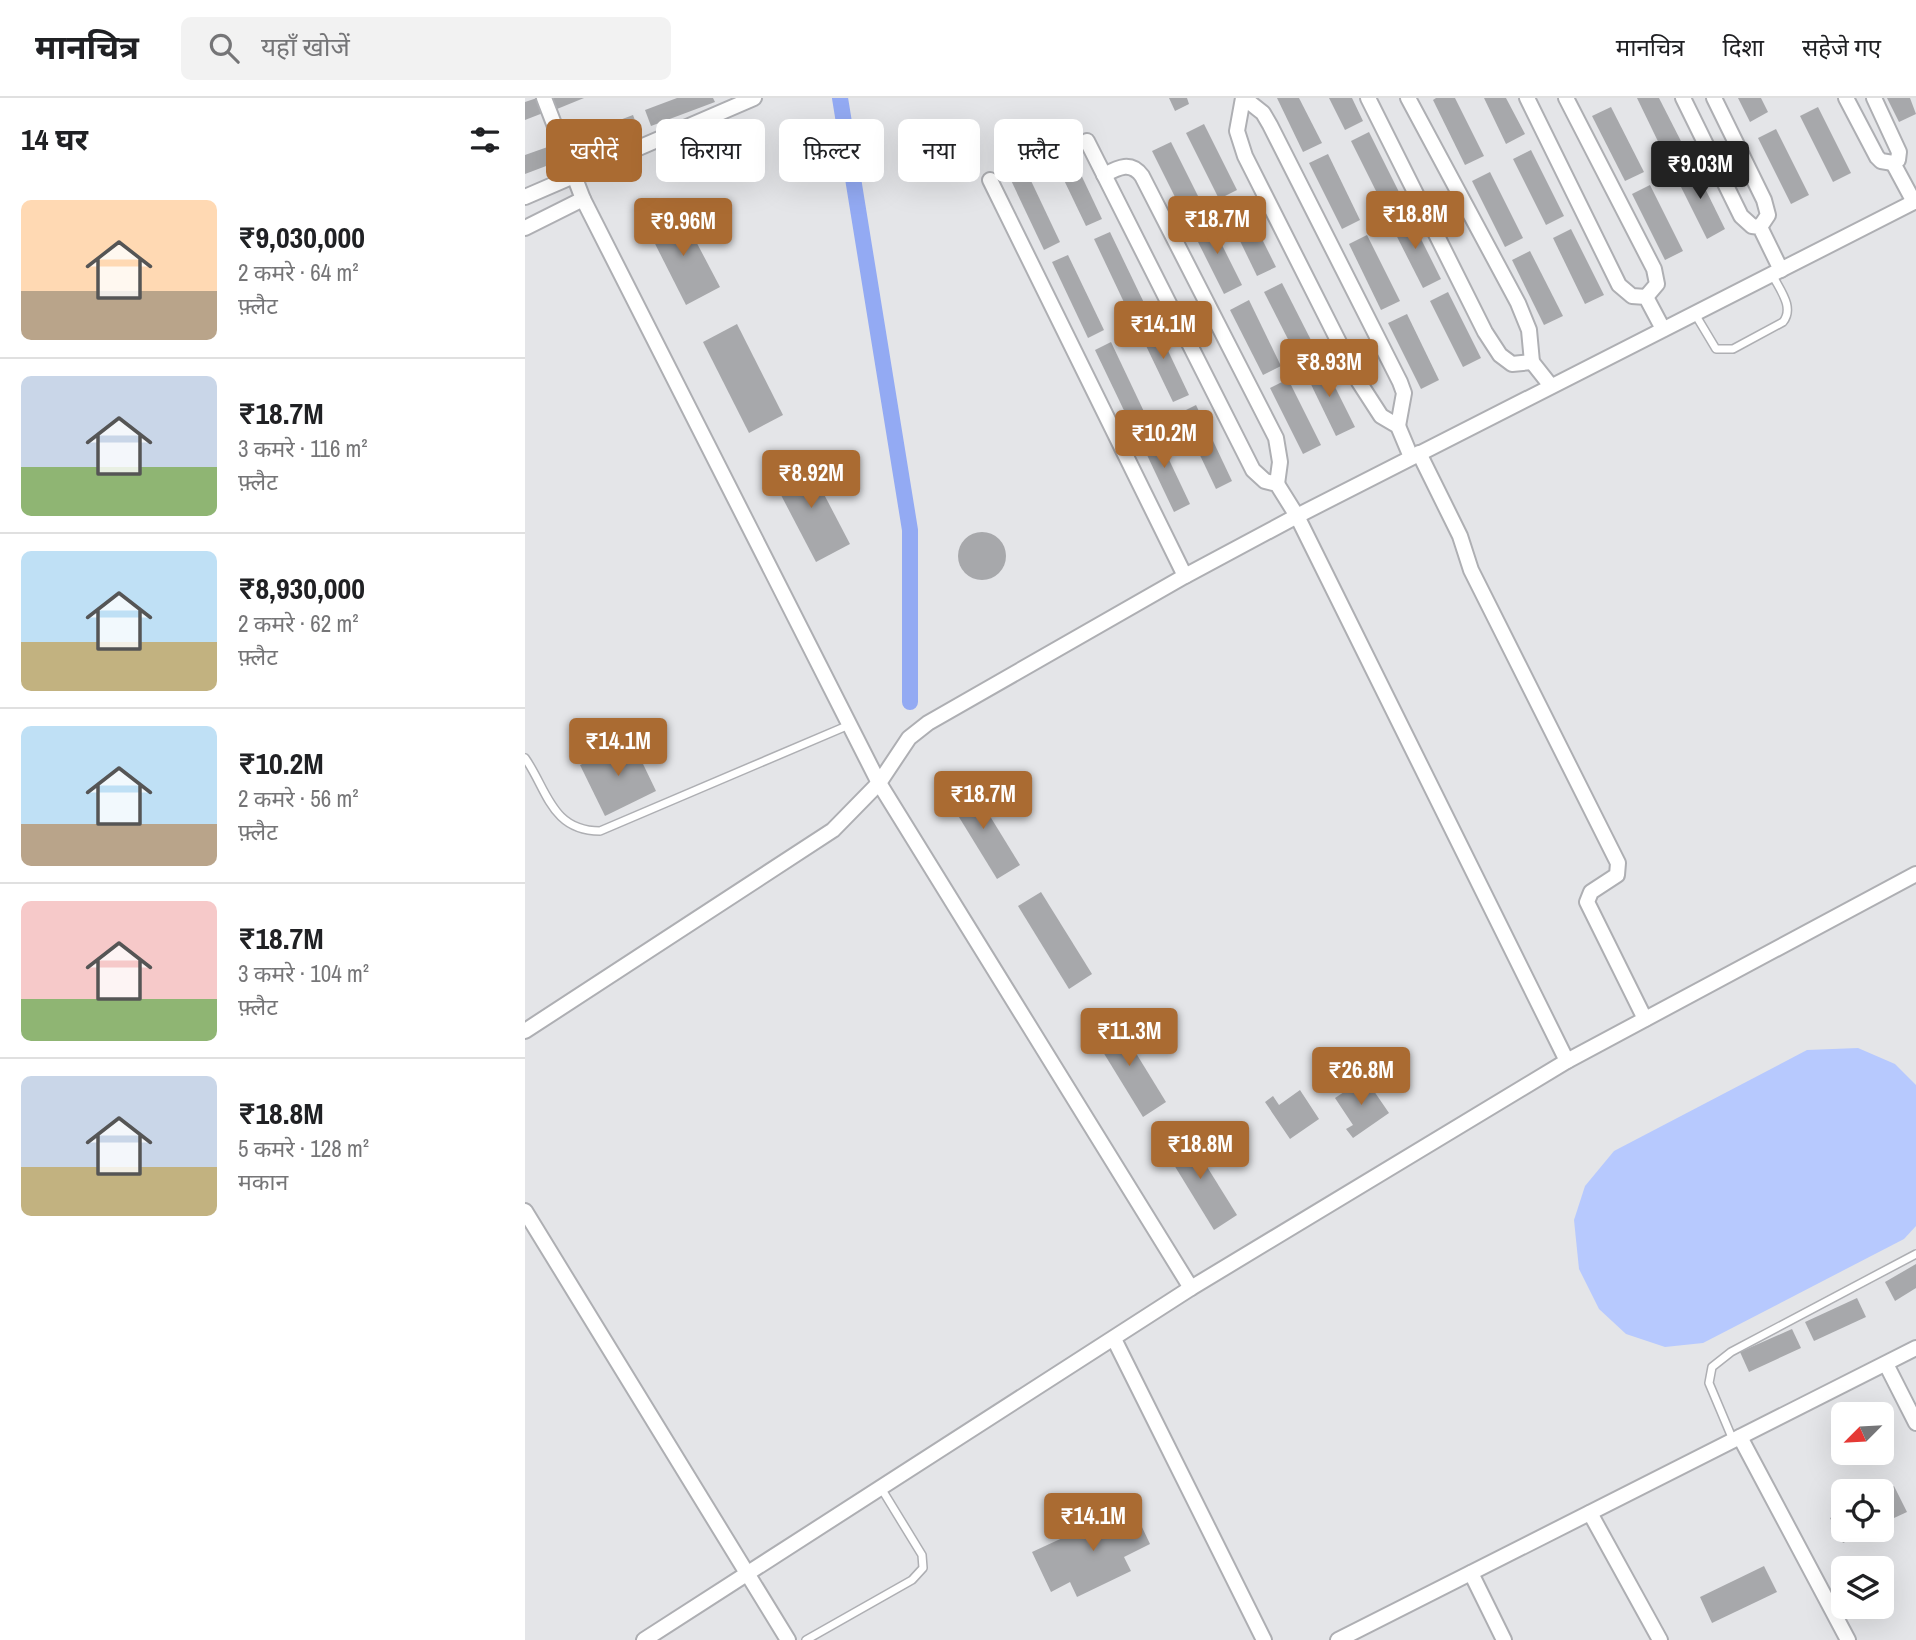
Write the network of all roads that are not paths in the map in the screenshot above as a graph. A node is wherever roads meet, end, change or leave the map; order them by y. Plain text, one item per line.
1 (544, 98) edge
2 (754, 98) edge
3 (1243, 98) edge
4 (1368, 98) edge
5 (1408, 98) edge
6 (1527, 98) edge
7 (1566, 98) edge
8 (1683, 98) edge
9 (1714, 98) edge
10 (1846, 98) edge
11 (1874, 98) edge
12 (552, 119) edge
13 (1087, 141) dead end
14 (642, 147) edge
15 (1893, 163) junction
16 (1104, 175) junction
17 (990, 180) dead end
18 (561, 182) edge
19 (576, 182) edge
20 (525, 198) edge
21 (583, 199) junction
22 (1915, 202) edge
23 (1760, 227) junction
24 (525, 228) edge
25 (1777, 272) junction
26 (1646, 297) junction
27 (1695, 313) junction
28 (1663, 329) junction
29 (1532, 362) junction
30 (1551, 386) junction
31 (1398, 426) junction
32 (1415, 455) junction
33 (1277, 484) junction
34 (1297, 516) junction
35 (1185, 576) junction
36 (849, 725) junction
37 (525, 758) edge
38 (879, 783) junction
39 (1916, 874) edge
40 (1645, 1019) junction
41 (525, 1031) edge
42 (1567, 1061) junction
43 (525, 1211) edge
44 (1916, 1254) edge
45 (1191, 1288) junction
46 (1114, 1339) junction
47 (1916, 1348) edge
48 (1886, 1364) junction
49 (1916, 1423) edge
50 (1737, 1438) junction
51 (881, 1488) junction
52 (1590, 1513) junction
53 (1471, 1573) junction
54 (748, 1575) junction
55 (644, 1640) edge
56 (788, 1640) edge
57 (806, 1640) edge
58 (1264, 1640) edge
59 (1338, 1640) edge
60 (1504, 1640) edge
61 (1660, 1640) edge
62 (1848, 1640) edge

1 - 12 street
2 - 14 street
3 - 31 street
3 - 31 street
4 - 29 street
5 - 29 street
6 - 26 street
7 - 26 street
8 - 23 street
9 - 23 street
10 - 15 street
11 - 15 street
13 - 16 street
15 - 22 street
16 - 33 street
16 - 33 street
17 - 35 street
18 - 20 street
19 - 21 street
21 - 24 street
21 - 36 street
22 - 25 street
23 - 25 street
25 - 27 street
25 - 27 lane
26 - 28 street
27 - 28 street
28 - 30 street
29 - 30 street
30 - 32 street
31 - 32 street
32 - 34 street
32 - 40 street
33 - 34 street
34 - 35 street
34 - 42 street
35 - 38 street
36 - 37 lane
36 - 38 street
38 - 41 street
38 - 45 street
39 - 40 street
40 - 42 street
42 - 45 street
43 - 54 street
44 - 50 lane
45 - 46 street
46 - 51 street
46 - 58 street
47 - 48 street
48 - 49 street
48 - 50 street
50 - 52 street
50 - 62 street
51 - 54 street
51 - 57 lane
52 - 53 street
52 - 61 street
53 - 59 street
53 - 60 street
54 - 55 street
54 - 56 street

